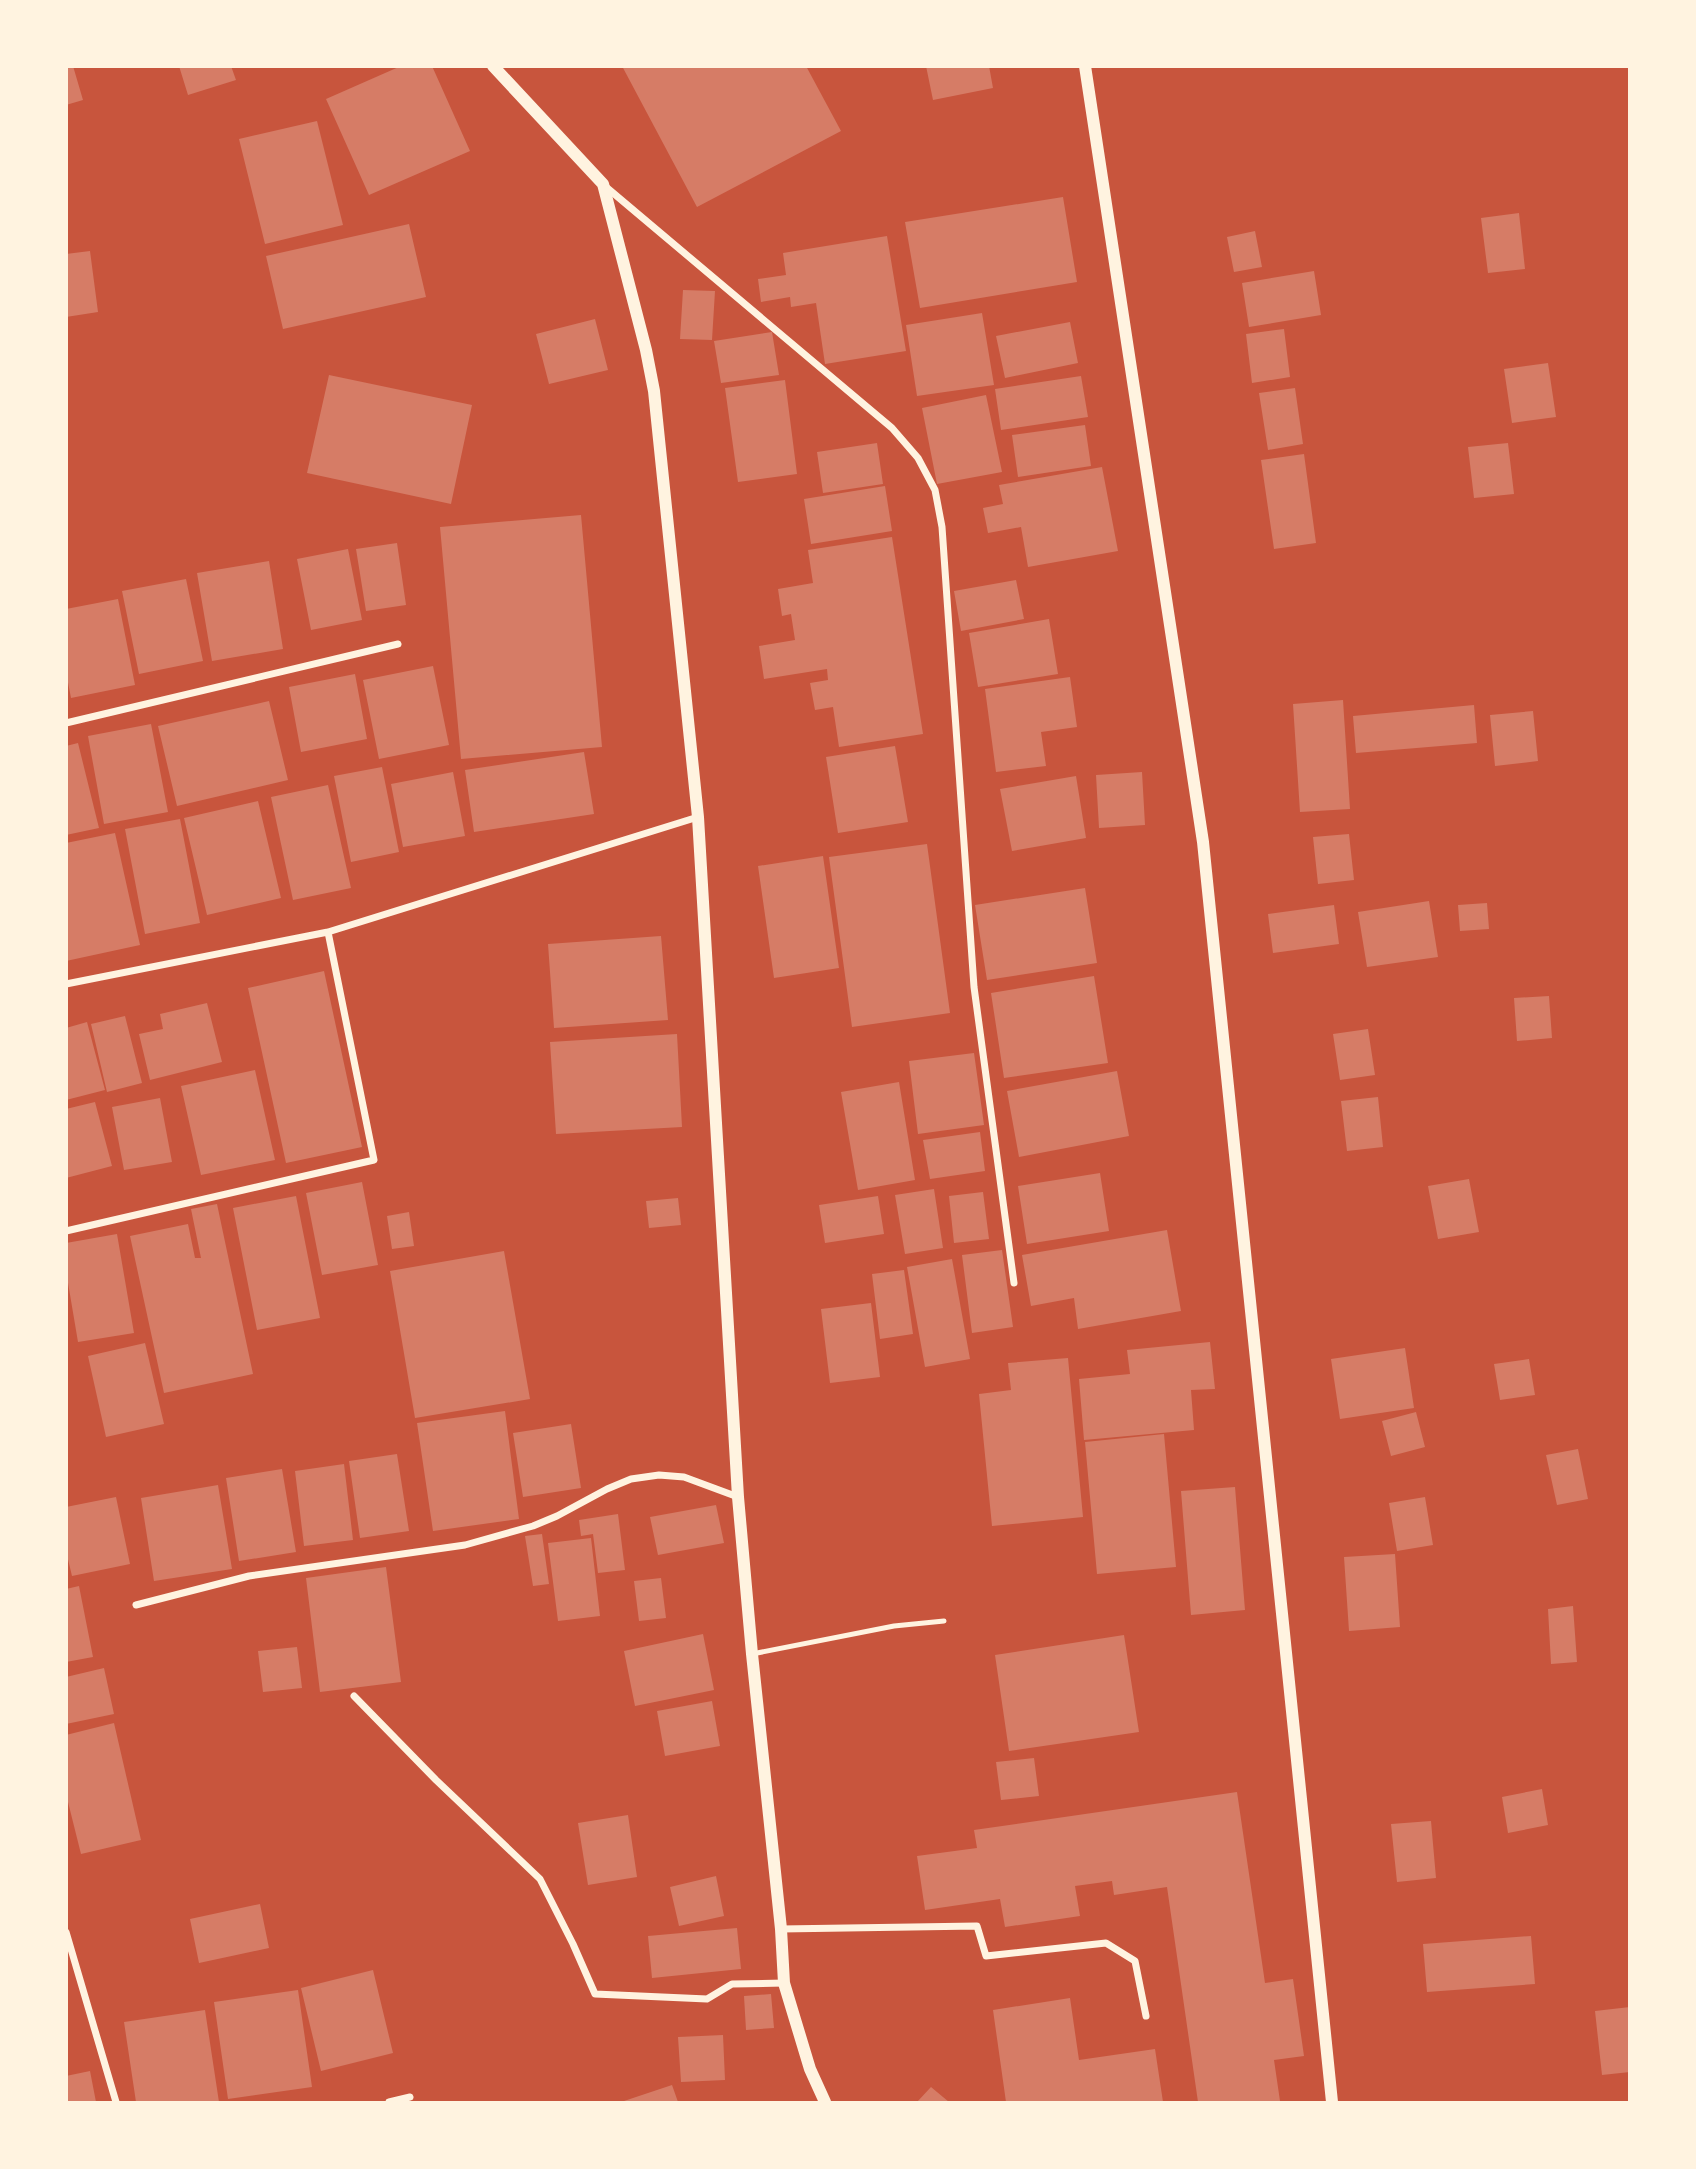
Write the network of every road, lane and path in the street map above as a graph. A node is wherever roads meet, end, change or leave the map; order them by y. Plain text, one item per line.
1 (493, 66) edge
2 (1085, 66) edge
3 (603, 184) junction
4 (398, 644) dead end
5 (66, 723) edge
6 (698, 817) junction
7 (328, 932) junction
8 (66, 984) edge
9 (66, 1231) edge
10 (1014, 1283) dead end
11 (738, 1497) junction
12 (136, 1605) dead end
13 (944, 1621) dead end
14 (752, 1654) junction
15 (354, 1696) dead end
16 (781, 1929) junction
17 (66, 1931) edge
18 (784, 1983) junction
19 (1146, 2016) dead end
20 (410, 2097) dead end
21 (116, 2102) edge
22 (389, 2102) edge
23 (825, 2102) edge
24 (1332, 2102) edge

1 - 3 street
2 - 24 street
3 - 6 street
3 - 10 street
4 - 5 street
6 - 7 street
6 - 11 street
7 - 8 street
7 - 9 street
11 - 12 street
11 - 14 street
13 - 14 lane
14 - 16 street
15 - 18 street
16 - 18 street
16 - 19 street
17 - 21 street
18 - 23 street
20 - 22 street

